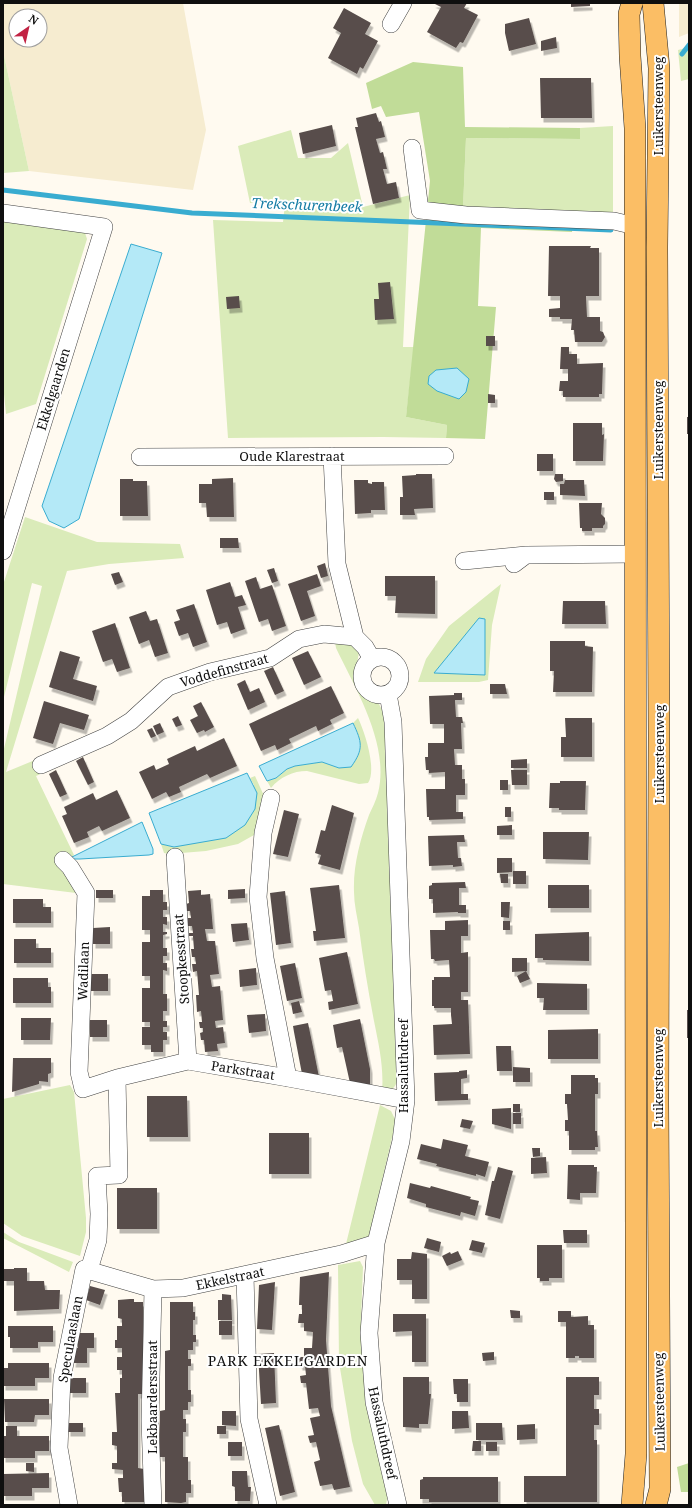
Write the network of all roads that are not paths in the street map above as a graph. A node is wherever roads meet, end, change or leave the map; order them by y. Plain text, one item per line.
1 (403, 3) edge
2 (632, 3) edge
3 (653, 3) edge
4 (391, 24) dead end
5 (412, 148) dead end
6 (3, 213) edge
7 (635, 226) junction
8 (332, 456) junction
9 (445, 456) dead end
10 (140, 457) dead end
11 (3, 551) edge
12 (635, 554) junction
13 (464, 561) dead end
14 (354, 637) junction
15 (372, 659) junction
16 (388, 694) junction
17 (41, 765) dead end
18 (271, 798) dead end
19 (175, 857) dead end
20 (63, 860) dead end
21 (188, 1061) junction
22 (117, 1078) junction
23 (288, 1078) junction
24 (82, 1089) joint
25 (406, 1100) junction
26 (376, 1243) junction
27 (86, 1270) junction
28 (245, 1275) junction
29 (153, 1289) junction
30 (69, 1505) edge
31 (153, 1505) edge
32 (268, 1505) edge
33 (398, 1505) edge
34 (632, 1505) edge
35 (656, 1505) edge

1 - 4 street
2 - 7 main road, Luikersteenweg
3 - 35 main road, Luikersteenweg
5 - 7 street
6 - 11 street, Ekkelgaarden
7 - 12 main road, Luikersteenweg
8 - 9 street, Oude Klarestraat
8 - 10 street, Oude Klarestraat
8 - 14 street
12 - 13 street
12 - 34 main road, Luikersteenweg
14 - 15 street
14 - 17 street, Voddefinstraat
15 - 16 street
15 - 16 street
16 - 25 street, Hassaluthdreef
18 - 23 street
19 - 21 street, Stoopkesstraat
20 - 24 street, Wadilaan
21 - 22 street, Parkstraat
21 - 23 street, Parkstraat
22 - 24 street, Parkstraat
22 - 27 street, Speculaaslaan
23 - 25 street, Parkstraat
25 - 26 street, Hassaluthdreef
26 - 28 street, Ekkelstraat
26 - 33 street, Hassaluthdreef
27 - 29 street, Ekkelstraat
27 - 30 street, Speculaaslaan
28 - 29 street, Ekkelstraat
28 - 32 street
29 - 31 street, Lekbaardersstraat

